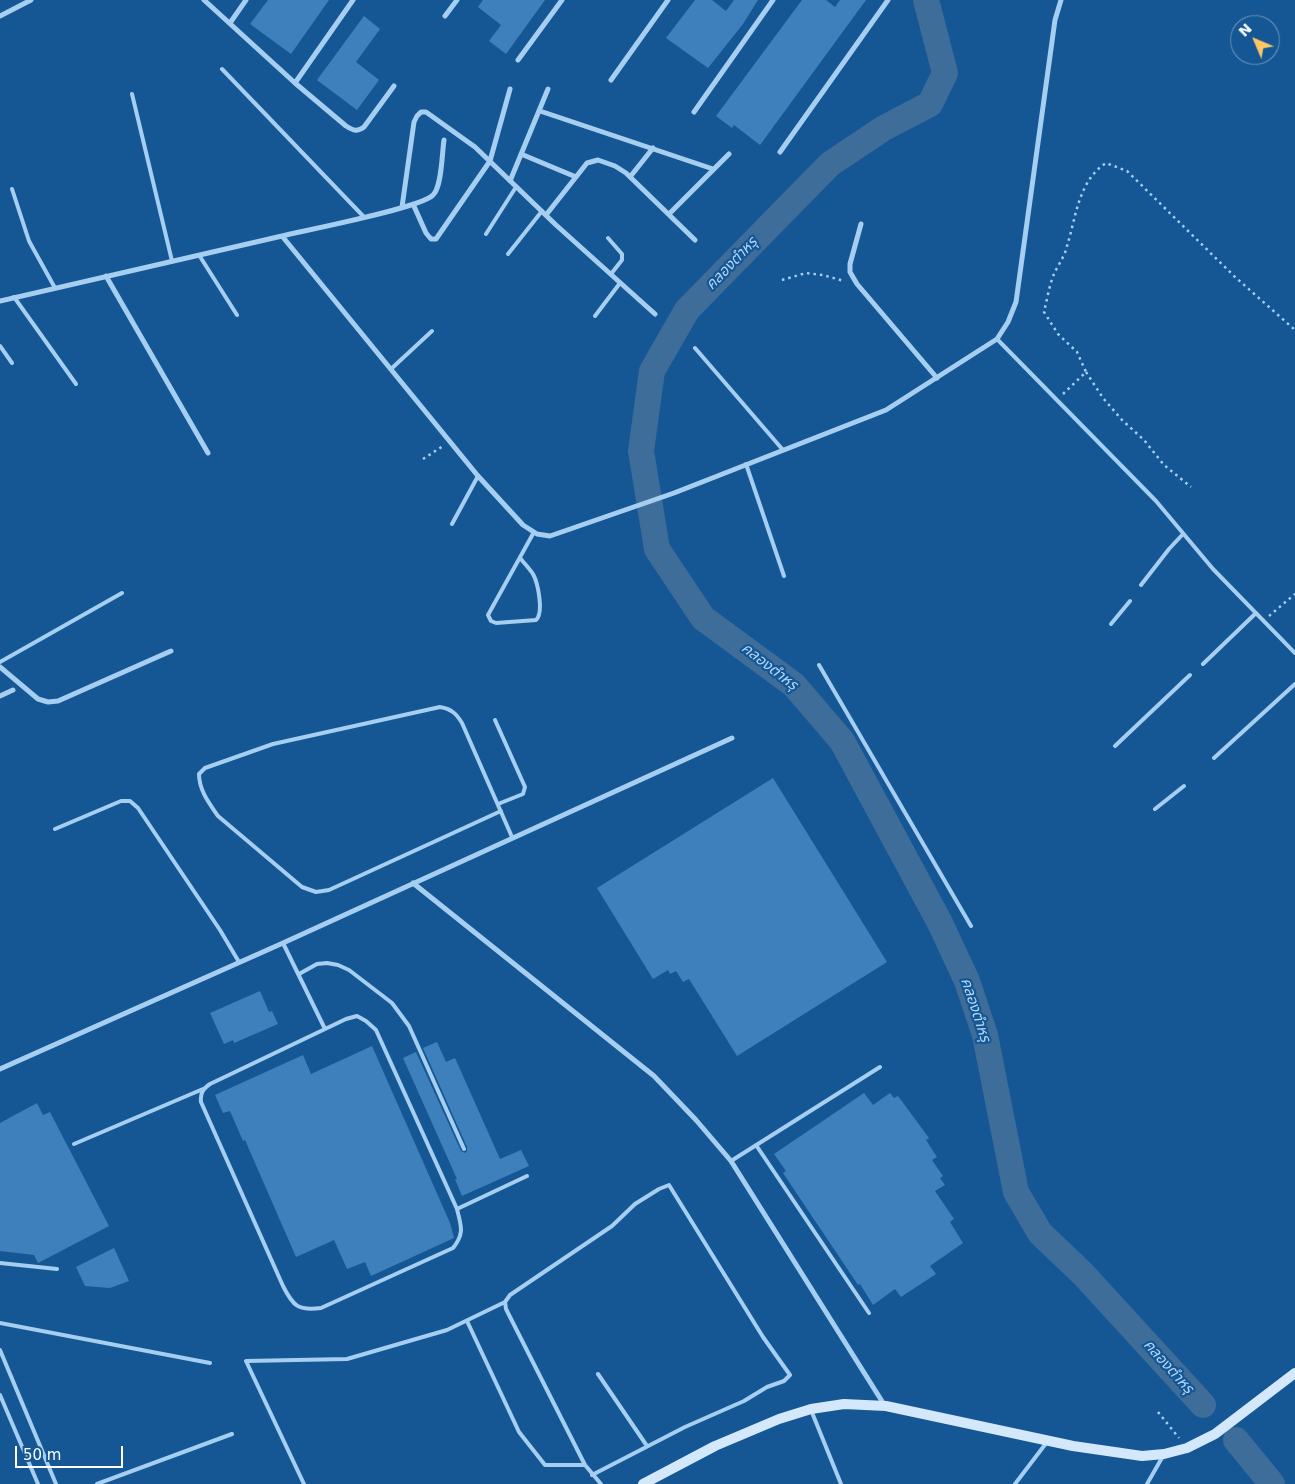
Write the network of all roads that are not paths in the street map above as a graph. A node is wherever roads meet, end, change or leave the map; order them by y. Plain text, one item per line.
1 (31, 0) edge
2 (204, 0) edge
3 (246, 0) edge
4 (353, 0) edge
5 (457, 0) edge
6 (562, 0) edge
7 (668, 0) edge
8 (772, 0) edge
9 (888, 0) edge
10 (1061, 0) edge
11 (0, 16) edge
12 (445, 16) dead end
13 (230, 23) junction
14 (518, 60) dead end
15 (222, 69) dead end
16 (611, 80) dead end
17 (294, 83) junction
18 (394, 86) dead end
19 (548, 89) dead end
20 (510, 90) dead end
21 (132, 94) dead end
22 (540, 111) junction
23 (694, 112) dead end
24 (444, 140) dead end
25 (653, 148) junction
26 (780, 152) dead end
27 (522, 154) junction
28 (729, 154) dead end
29 (490, 161) junction
30 (713, 170) junction
31 (576, 177) junction
32 (630, 177) junction
33 (510, 181) junction
34 (516, 187) junction
35 (12, 189) dead end
36 (413, 204) junction
37 (402, 207) junction
38 (544, 213) junction
39 (669, 214) junction
40 (364, 217) junction
41 (861, 224) dead end
42 (486, 234) dead end
43 (282, 236) junction
44 (608, 238) dead end
45 (695, 240) dead end
46 (508, 254) dead end
47 (199, 255) junction
48 (172, 261) junction
49 (611, 274) junction
50 (106, 276) junction
51 (620, 283) junction
52 (55, 288) junction
53 (14, 297) junction
54 (0, 301) edge
55 (655, 314) dead end
56 (236, 316) dead end
57 (595, 316) dead end
58 (432, 331) dead end
59 (997, 339) junction
60 (0, 346) edge
61 (694, 348) dead end
62 (12, 363) dead end
63 (391, 369) junction
64 (936, 378) junction
65 (76, 384) dead end
66 (783, 450) junction
67 (208, 452) dead end
68 (746, 464) junction
69 (478, 476) junction
70 (452, 524) dead end
71 (534, 532) junction
72 (1183, 534) junction
73 (520, 558) junction
74 (784, 576) dead end
75 (1141, 585) dead end
76 (122, 594) dead end
77 (1130, 601) dead end
78 (1256, 612) junction
79 (1111, 624) dead end
80 (171, 651) dead end
81 (1295, 653) edge
82 (0, 662) edge
83 (819, 664) dead end
84 (1203, 664) dead end
85 (0, 667) edge
86 (1190, 675) dead end
87 (1295, 684) edge
88 (13, 690) dead end
89 (0, 696) edge
90 (496, 720) dead end
91 (732, 738) dead end
92 (1115, 746) dead end
93 (1214, 758) dead end
94 (1184, 786) dead end
95 (498, 804) junction
96 (1155, 809) dead end
97 (501, 811) junction
98 (55, 828) dead end
99 (512, 837) junction
100 (413, 883) junction
101 (971, 926) dead end
102 (283, 943) junction
103 (239, 962) junction
104 (299, 974) junction
105 (325, 1029) junction
106 (880, 1067) dead end
107 (0, 1069) edge
108 (204, 1089) junction
109 (74, 1144) dead end
110 (756, 1145) junction
111 (464, 1150) dead end
112 (731, 1161) junction
113 (527, 1176) dead end
114 (457, 1209) junction
115 (0, 1263) edge
116 (58, 1269) dead end
117 (505, 1302) junction
118 (870, 1313) dead end
119 (467, 1321) junction
120 (0, 1323) edge
121 (0, 1350) edge
122 (210, 1363) dead end
123 (1295, 1373) edge
124 (598, 1374) dead end
125 (0, 1395) edge
126 (886, 1406) junction
127 (811, 1408) junction
128 (232, 1434) dead end
129 (1047, 1442) junction
130 (648, 1446) junction
131 (1164, 1454) junction
132 (585, 1465) junction
133 (592, 1475) junction
134 (38, 1484) edge
135 (56, 1484) edge
136 (97, 1484) edge
137 (304, 1484) edge
138 (601, 1484) edge
139 (642, 1484) edge
140 (841, 1484) edge
141 (1015, 1484) edge
142 (1147, 1484) edge

1 - 11 street
2 - 13 street
3 - 13 street
4 - 17 street
5 - 12 street
6 - 14 street
7 - 16 street
8 - 23 street
9 - 26 street
10 - 59 street
13 - 17 street
15 - 40 lane
17 - 18 street
19 - 22 street
20 - 29 street
21 - 48 lane
22 - 25 street
22 - 27 street
24 - 36 street
25 - 30 street
25 - 32 street
27 - 31 street
27 - 33 street
28 - 30 street
29 - 33 street
29 - 36 street
29 - 37 street
30 - 39 street
31 - 32 street
31 - 38 street
32 - 39 street
33 - 34 street
34 - 38 street
34 - 42 lane
35 - 52 lane
36 - 37 street
37 - 40 street
38 - 46 lane
38 - 49 street
39 - 45 street
40 - 43 street
41 - 64 street
43 - 47 street
43 - 63 street
44 - 49 lane
47 - 48 street
47 - 56 lane
48 - 50 street
49 - 51 street
50 - 52 street
50 - 67 street
51 - 55 street
51 - 57 lane
52 - 53 street
53 - 54 street
53 - 65 lane
58 - 63 lane
59 - 64 street
59 - 72 lane
60 - 62 lane
61 - 66 lane
63 - 69 street
64 - 66 street
66 - 68 street
68 - 71 street
68 - 74 lane
69 - 70 lane
69 - 71 street
71 - 73 lane
72 - 75 lane
72 - 78 lane
73 - 73 lane
76 - 82 lane
77 - 79 lane
78 - 81 lane
78 - 84 lane
80 - 85 street
83 - 101 lane
86 - 92 lane
87 - 93 lane
88 - 89 street
90 - 95 lane
91 - 99 street
94 - 96 lane
95 - 97 lane
95 - 97 lane
97 - 99 lane
98 - 103 lane
99 - 100 street
100 - 102 street
100 - 112 street
102 - 103 street
102 - 104 lane
103 - 107 street
104 - 105 lane
104 - 111 lane
105 - 108 lane
105 - 114 lane
106 - 110 lane
108 - 109 lane
108 - 114 lane
110 - 112 lane
110 - 118 lane
112 - 126 street
113 - 114 lane
115 - 116 lane
117 - 119 lane
117 - 130 lane
117 - 132 lane
119 - 132 lane
119 - 137 lane
120 - 122 lane
121 - 135 lane
123 - 131 street
124 - 130 lane
125 - 134 lane
126 - 127 street
126 - 129 street
127 - 139 street
127 - 140 lane
128 - 136 lane
129 - 131 street
129 - 141 lane
130 - 133 lane
131 - 142 lane
132 - 133 lane
133 - 138 lane

